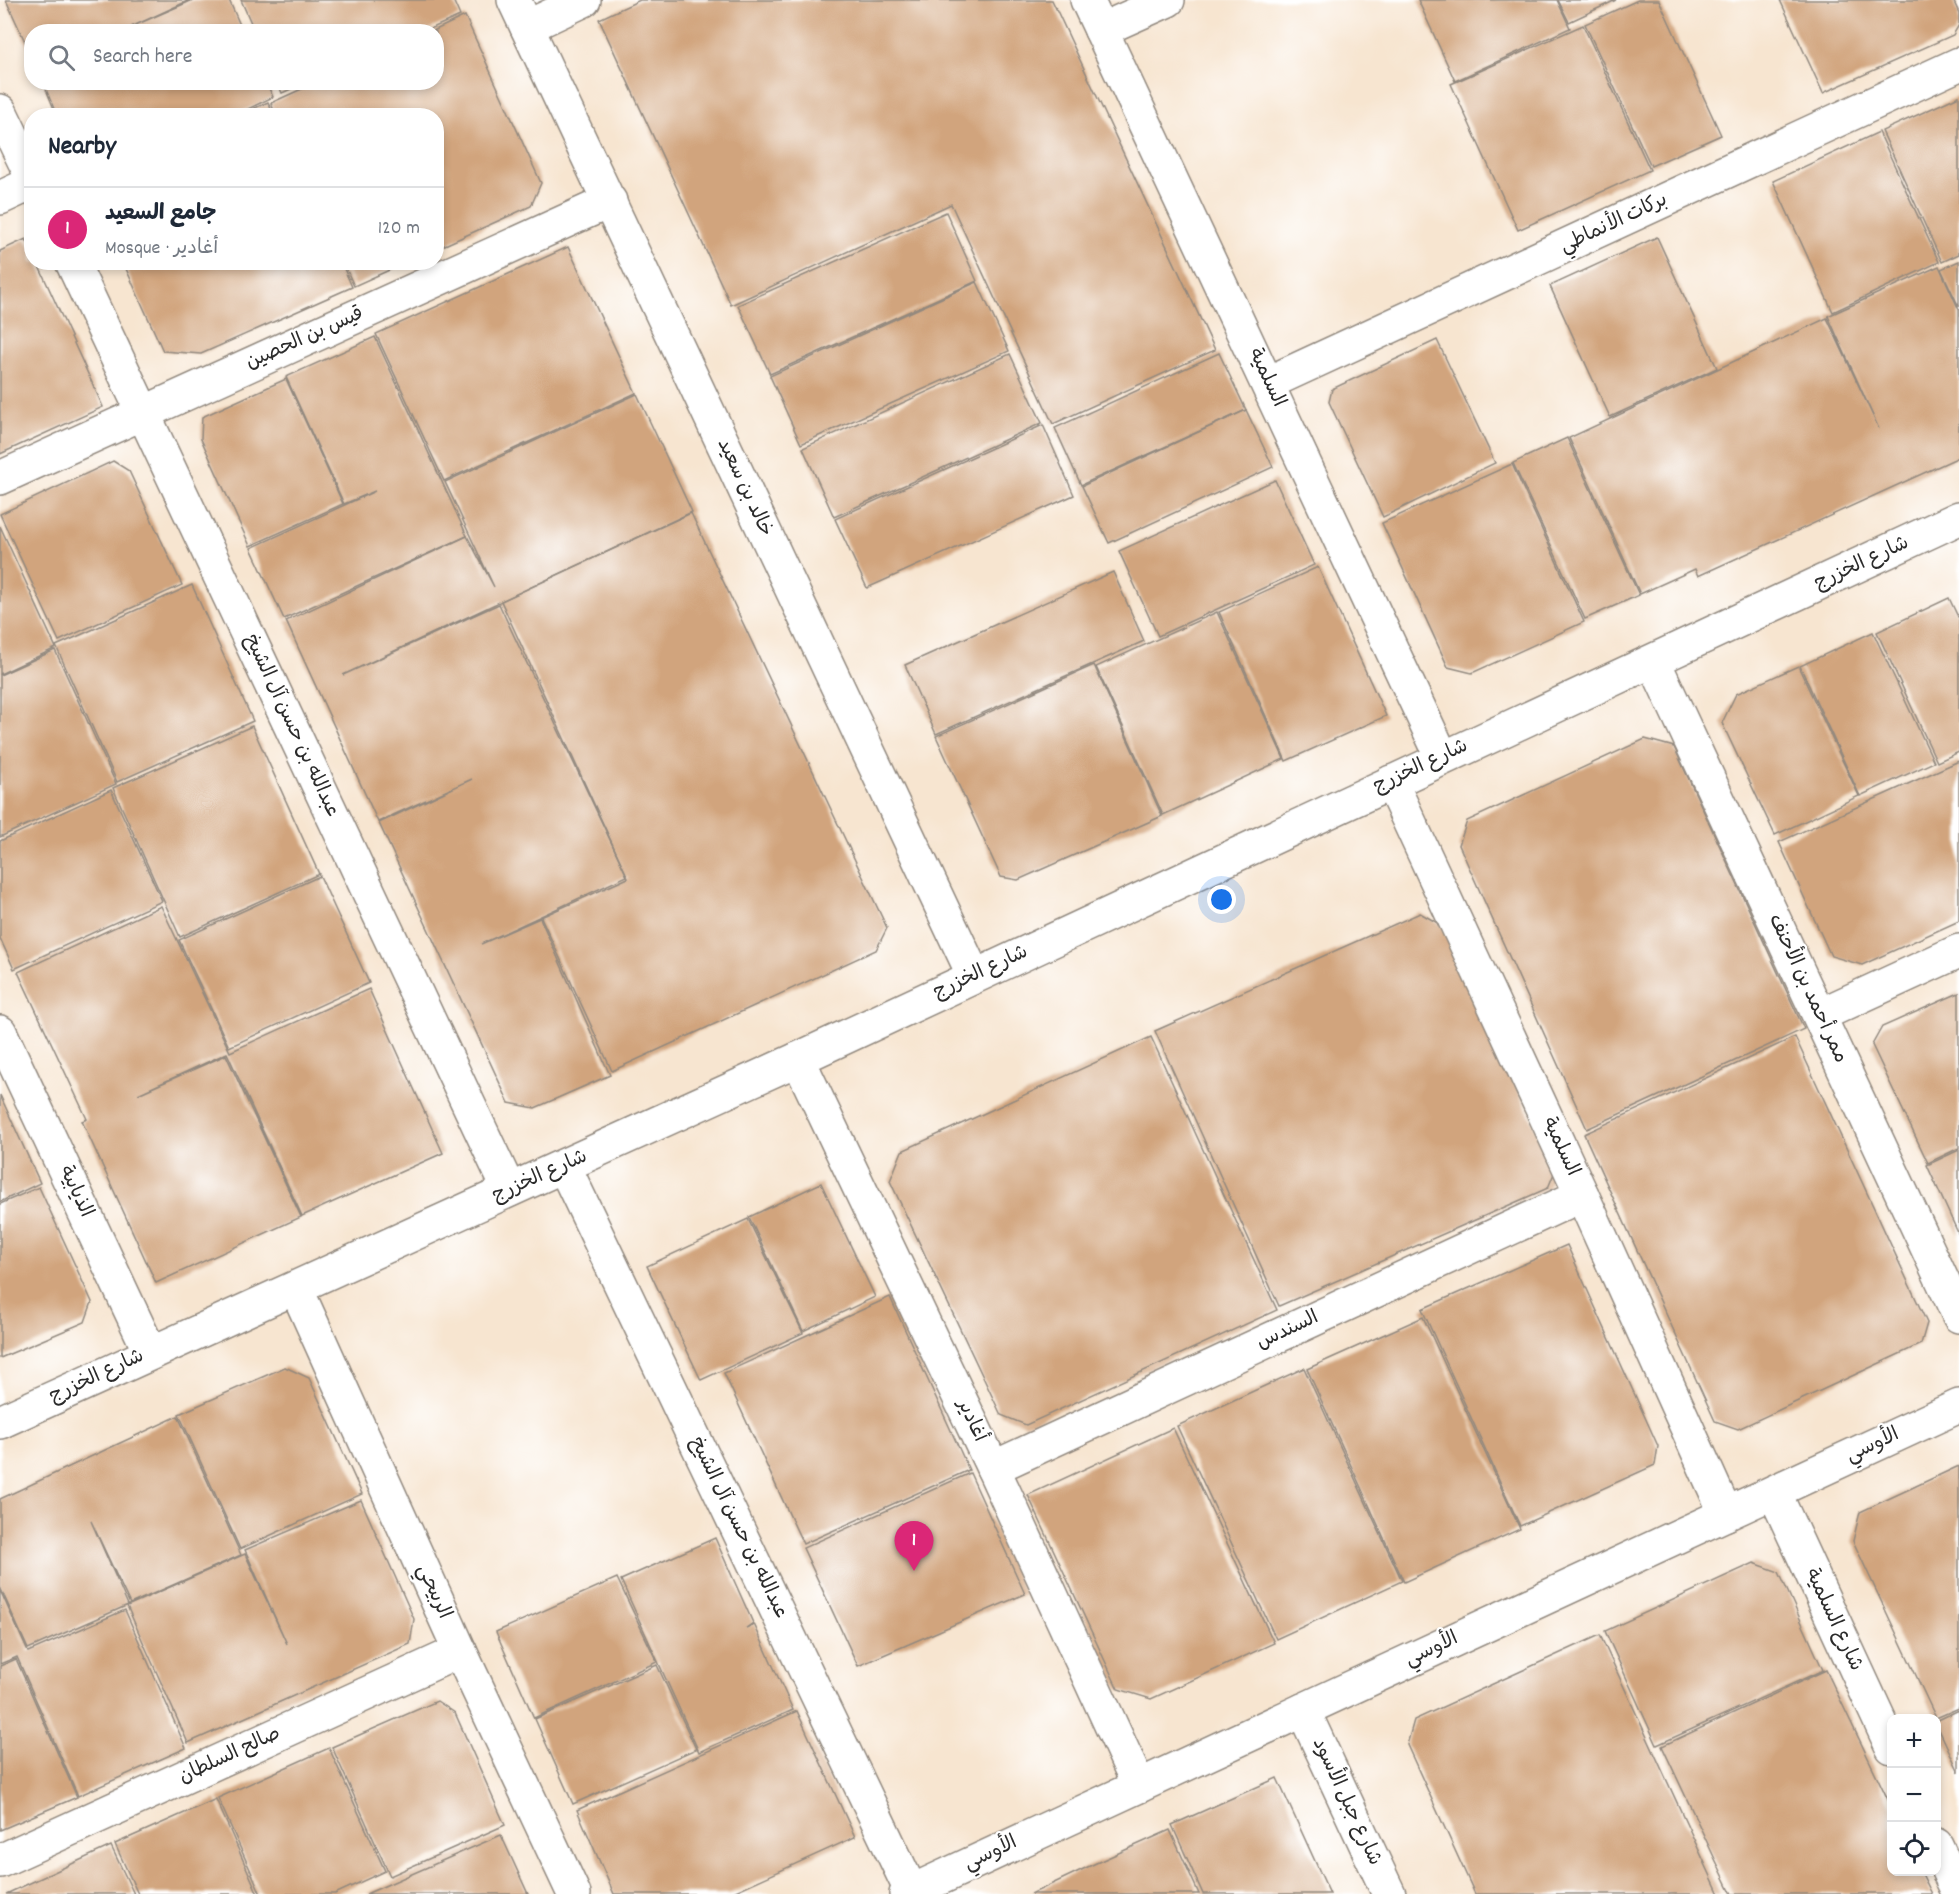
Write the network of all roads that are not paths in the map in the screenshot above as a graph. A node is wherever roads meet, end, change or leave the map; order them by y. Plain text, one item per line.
1 (584, 0) edge
2 (1087, 0) edge
3 (1168, 0) edge
4 (521, 13) edge
5 (1101, 30) junction
6 (1959, 64) edge
7 (0, 111) edge
8 (24, 160) edge
9 (24, 187) edge
10 (0, 198) edge
11 (610, 201) junction
12 (76, 270) edge
13 (1268, 383) junction
14 (143, 412) junction
15 (0, 478) edge
16 (1959, 518) edge
17 (1654, 662) junction
18 (1442, 757) junction
19 (1391, 782) junction
20 (1959, 951) edge
21 (974, 976) junction
22 (1820, 1015) junction
23 (0, 1032) edge
24 (798, 1059) junction
25 (564, 1166) junction
26 (509, 1190) junction
27 (1582, 1195) junction
28 (296, 1288) junction
29 (1959, 1316) edge
30 (150, 1352) junction
31 (1959, 1406) edge
32 (0, 1422) edge
33 (993, 1468) junction
34 (1774, 1492) junction
35 (1726, 1514) junction
36 (460, 1651) junction
37 (1303, 1710) junction
38 (1887, 1736) edge
39 (1139, 1786) junction
40 (1941, 1856) edge
41 (0, 1861) edge
42 (908, 1893) edge
43 (574, 1894) edge
44 (1389, 1894) edge
45 (1959, 1894) edge

1 - 4 street
2 - 5 street, السلمية
3 - 5 street
4 - 11 street, خالد بن سعيد
5 - 13 street, السلمية
6 - 13 street, بركات الأنماطي
7 - 8 street
9 - 10 street
11 - 14 street, قيس بن الحصين
11 - 21 street, خالد بن سعيد
12 - 14 street, عبدالله بن حسن آل الشيخ
13 - 18 street, السلمية
14 - 15 street, قيس بن الحصين
14 - 26 street, عبدالله بن حسن آل الشيخ
16 - 17 street, شارع الخزرج
17 - 18 street, شارع الخزرج
17 - 22 street, ممر أحمد بن الأحنف
18 - 19 street, شارع الخزرج
19 - 21 street, شارع الخزرج
19 - 27 street, السلمية
20 - 22 street
21 - 24 street, شارع الخزرج
22 - 29 street, ممر أحمد بن الأحنف
23 - 30 street, الذيابية
24 - 25 street, شارع الخزرج
24 - 33 street, أغادير
25 - 26 street, شارع الخزرج
25 - 42 street, عبدالله بن حسن آل الشيخ
26 - 28 street, شارع الخزرج
27 - 33 street, السندس
27 - 35 street, السلمية
28 - 30 street, شارع الخزرج
28 - 36 street, الربيحي
30 - 32 street, شارع الخزرج
31 - 34 street, الأوسي
33 - 39 street, أغادير
34 - 35 street, الأوسي
34 - 38 street, شارع السلمية
35 - 37 street, الأوسي
36 - 41 street, صالح السلطان
36 - 43 street, الربيحي
37 - 39 street, الأوسي
37 - 44 street, شارع جبل الأسود
39 - 42 street, الأوسي
40 - 45 street

